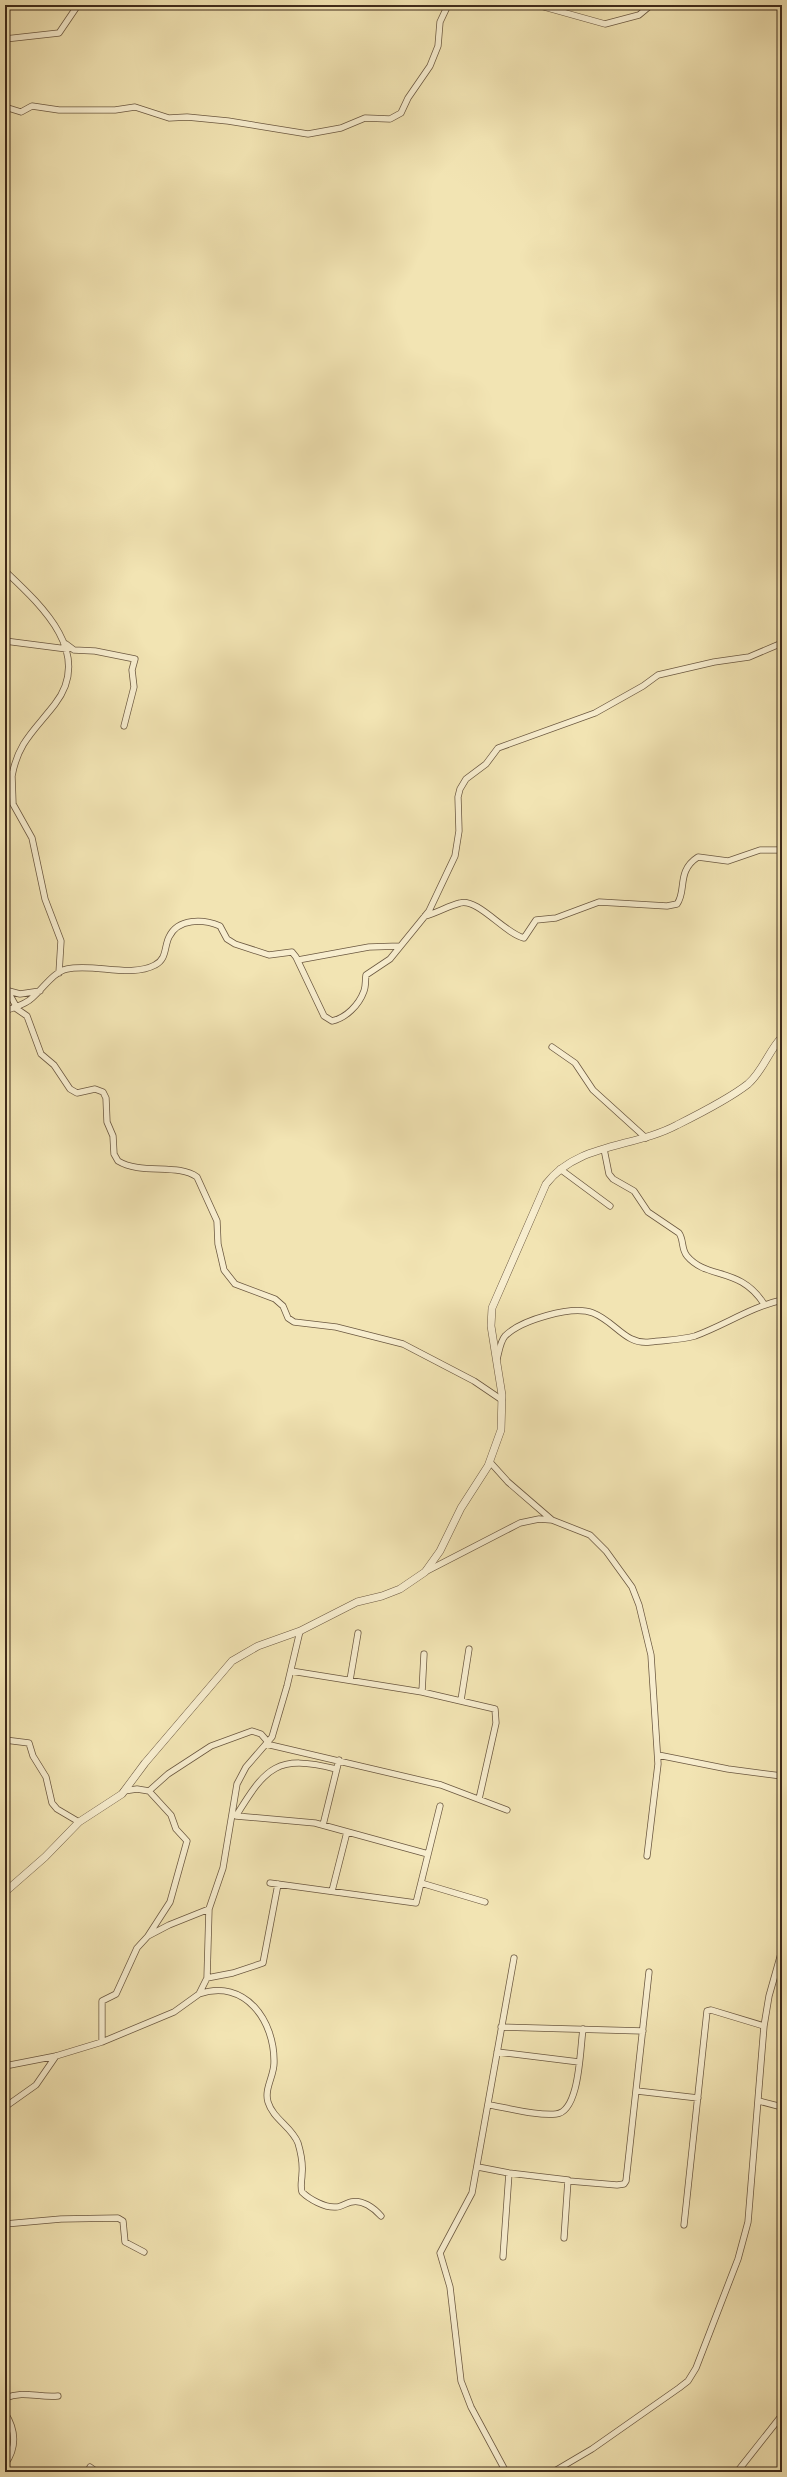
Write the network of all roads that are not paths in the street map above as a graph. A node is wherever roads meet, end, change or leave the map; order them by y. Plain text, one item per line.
1 (78, 5) edge
2 (448, 5) edge
3 (537, 5) edge
4 (651, 5) edge
5 (5, 39) edge
6 (5, 107) edge
7 (5, 571) edge
8 (5, 641) edge
9 (782, 643) edge
10 (66, 647) junction
11 (124, 726) dead end
12 (5, 771) edge
13 (12, 776) junction
14 (782, 850) edge
15 (425, 916) junction
16 (400, 946) junction
17 (61, 960) junction
18 (298, 960) junction
19 (67, 969) junction
20 (59, 973) junction
21 (6, 990) edge
22 (40, 990) junction
23 (15, 1007) junction
24 (5, 1011) edge
25 (782, 1037) edge
26 (552, 1047) dead end
27 (646, 1138) junction
28 (604, 1149) junction
29 (560, 1169) junction
30 (610, 1206) dead end
31 (782, 1300) edge
32 (764, 1304) junction
33 (497, 1359) junction
34 (502, 1400) junction
35 (490, 1462) junction
36 (552, 1520) junction
37 (425, 1572) junction
38 (300, 1631) junction
39 (358, 1633) dead end
40 (469, 1650) dead end
41 (424, 1654) dead end
42 (291, 1671) junction
43 (350, 1680) junction
44 (422, 1692) junction
45 (461, 1700) junction
46 (5, 1740) edge
47 (267, 1743) junction
48 (658, 1755) junction
49 (339, 1760) junction
50 (336, 1769) junction
51 (782, 1776) edge
52 (124, 1791) junction
53 (149, 1791) junction
54 (479, 1798) junction
55 (440, 1806) dead end
56 (507, 1810) dead end
57 (79, 1822) junction
58 (323, 1825) junction
59 (346, 1832) junction
60 (428, 1854) junction
61 (646, 1856) dead end
62 (421, 1883) junction
63 (270, 1884) dead end
64 (278, 1884) junction
65 (332, 1891) junction
66 (5, 1892) edge
67 (485, 1902) dead end
68 (209, 1909) junction
69 (148, 1936) junction
70 (782, 1950) edge
71 (514, 1958) dead end
72 (649, 1972) dead end
73 (207, 1978) junction
74 (199, 1994) junction
75 (764, 2026) junction
76 (501, 2027) junction
77 (583, 2029) junction
78 (643, 2031) junction
79 (102, 2042) junction
80 (497, 2052) junction
81 (56, 2056) junction
82 (579, 2062) junction
83 (5, 2066) edge
84 (637, 2091) junction
85 (698, 2098) junction
86 (759, 2101) junction
87 (489, 2105) junction
88 (5, 2107) edge
89 (782, 2107) edge
90 (478, 2167) junction
91 (510, 2173) junction
92 (569, 2180) junction
93 (381, 2216) dead end
94 (5, 2224) edge
95 (684, 2225) dead end
96 (564, 2238) dead end
97 (144, 2252) dead end
98 (503, 2257) dead end
99 (58, 2396) dead end
100 (5, 2398) edge
101 (5, 2413) edge
102 (782, 2414) edge
103 (5, 2448) edge
104 (12, 2448) junction
105 (5, 2464) edge
106 (90, 2467) dead end
107 (97, 2472) edge
108 (506, 2472) edge
109 (553, 2472) edge
110 (737, 2472) edge

1 - 5 street
2 - 6 street
3 - 4 street
7 - 10 street
8 - 10 street
9 - 15 street
10 - 11 street
10 - 13 street
12 - 13 street
13 - 17 street
14 - 15 street
15 - 16 street
16 - 18 street
16 - 18 street
17 - 19 street
17 - 20 street
18 - 19 street
19 - 20 street
20 - 22 street
21 - 22 street
21 - 23 street
22 - 23 street
23 - 24 street
23 - 34 street
25 - 27 street
26 - 27 street
27 - 28 street
28 - 29 street
28 - 32 street
29 - 30 street
29 - 33 street
31 - 32 street
32 - 33 street
33 - 34 street
34 - 35 street
35 - 36 street
35 - 37 street
36 - 37 street
36 - 48 street
37 - 38 street
38 - 42 street
38 - 52 street
39 - 43 street
40 - 45 street
41 - 44 street
42 - 43 street
42 - 47 street
43 - 44 street
44 - 45 street
45 - 54 street
46 - 57 street
47 - 49 street
47 - 53 street
47 - 68 street
48 - 51 street
48 - 61 street
49 - 50 street
49 - 54 street
50 - 58 street
50 - 58 street
52 - 53 street
52 - 57 street
53 - 69 street
54 - 56 street
55 - 60 street
57 - 66 street
58 - 59 street
59 - 60 street
59 - 65 street
60 - 62 street
62 - 65 street
62 - 67 street
63 - 64 street
64 - 65 street
64 - 73 street
68 - 69 street
68 - 73 street
69 - 79 street
70 - 75 street
71 - 76 street
72 - 78 street
73 - 74 street
74 - 79 street
74 - 93 street
75 - 85 street
75 - 86 street
76 - 77 street
76 - 80 street
77 - 78 street
77 - 82 street
78 - 84 street
79 - 81 street
80 - 82 street
80 - 87 street
81 - 83 street
81 - 88 street
82 - 87 street
84 - 85 street
84 - 92 street
85 - 95 street
86 - 89 street
86 - 109 street
87 - 90 street
90 - 91 street
90 - 108 street
91 - 92 street
91 - 98 street
92 - 96 street
94 - 97 street
99 - 100 street
101 - 104 street
102 - 110 street
103 - 104 street
104 - 105 street
106 - 107 street

